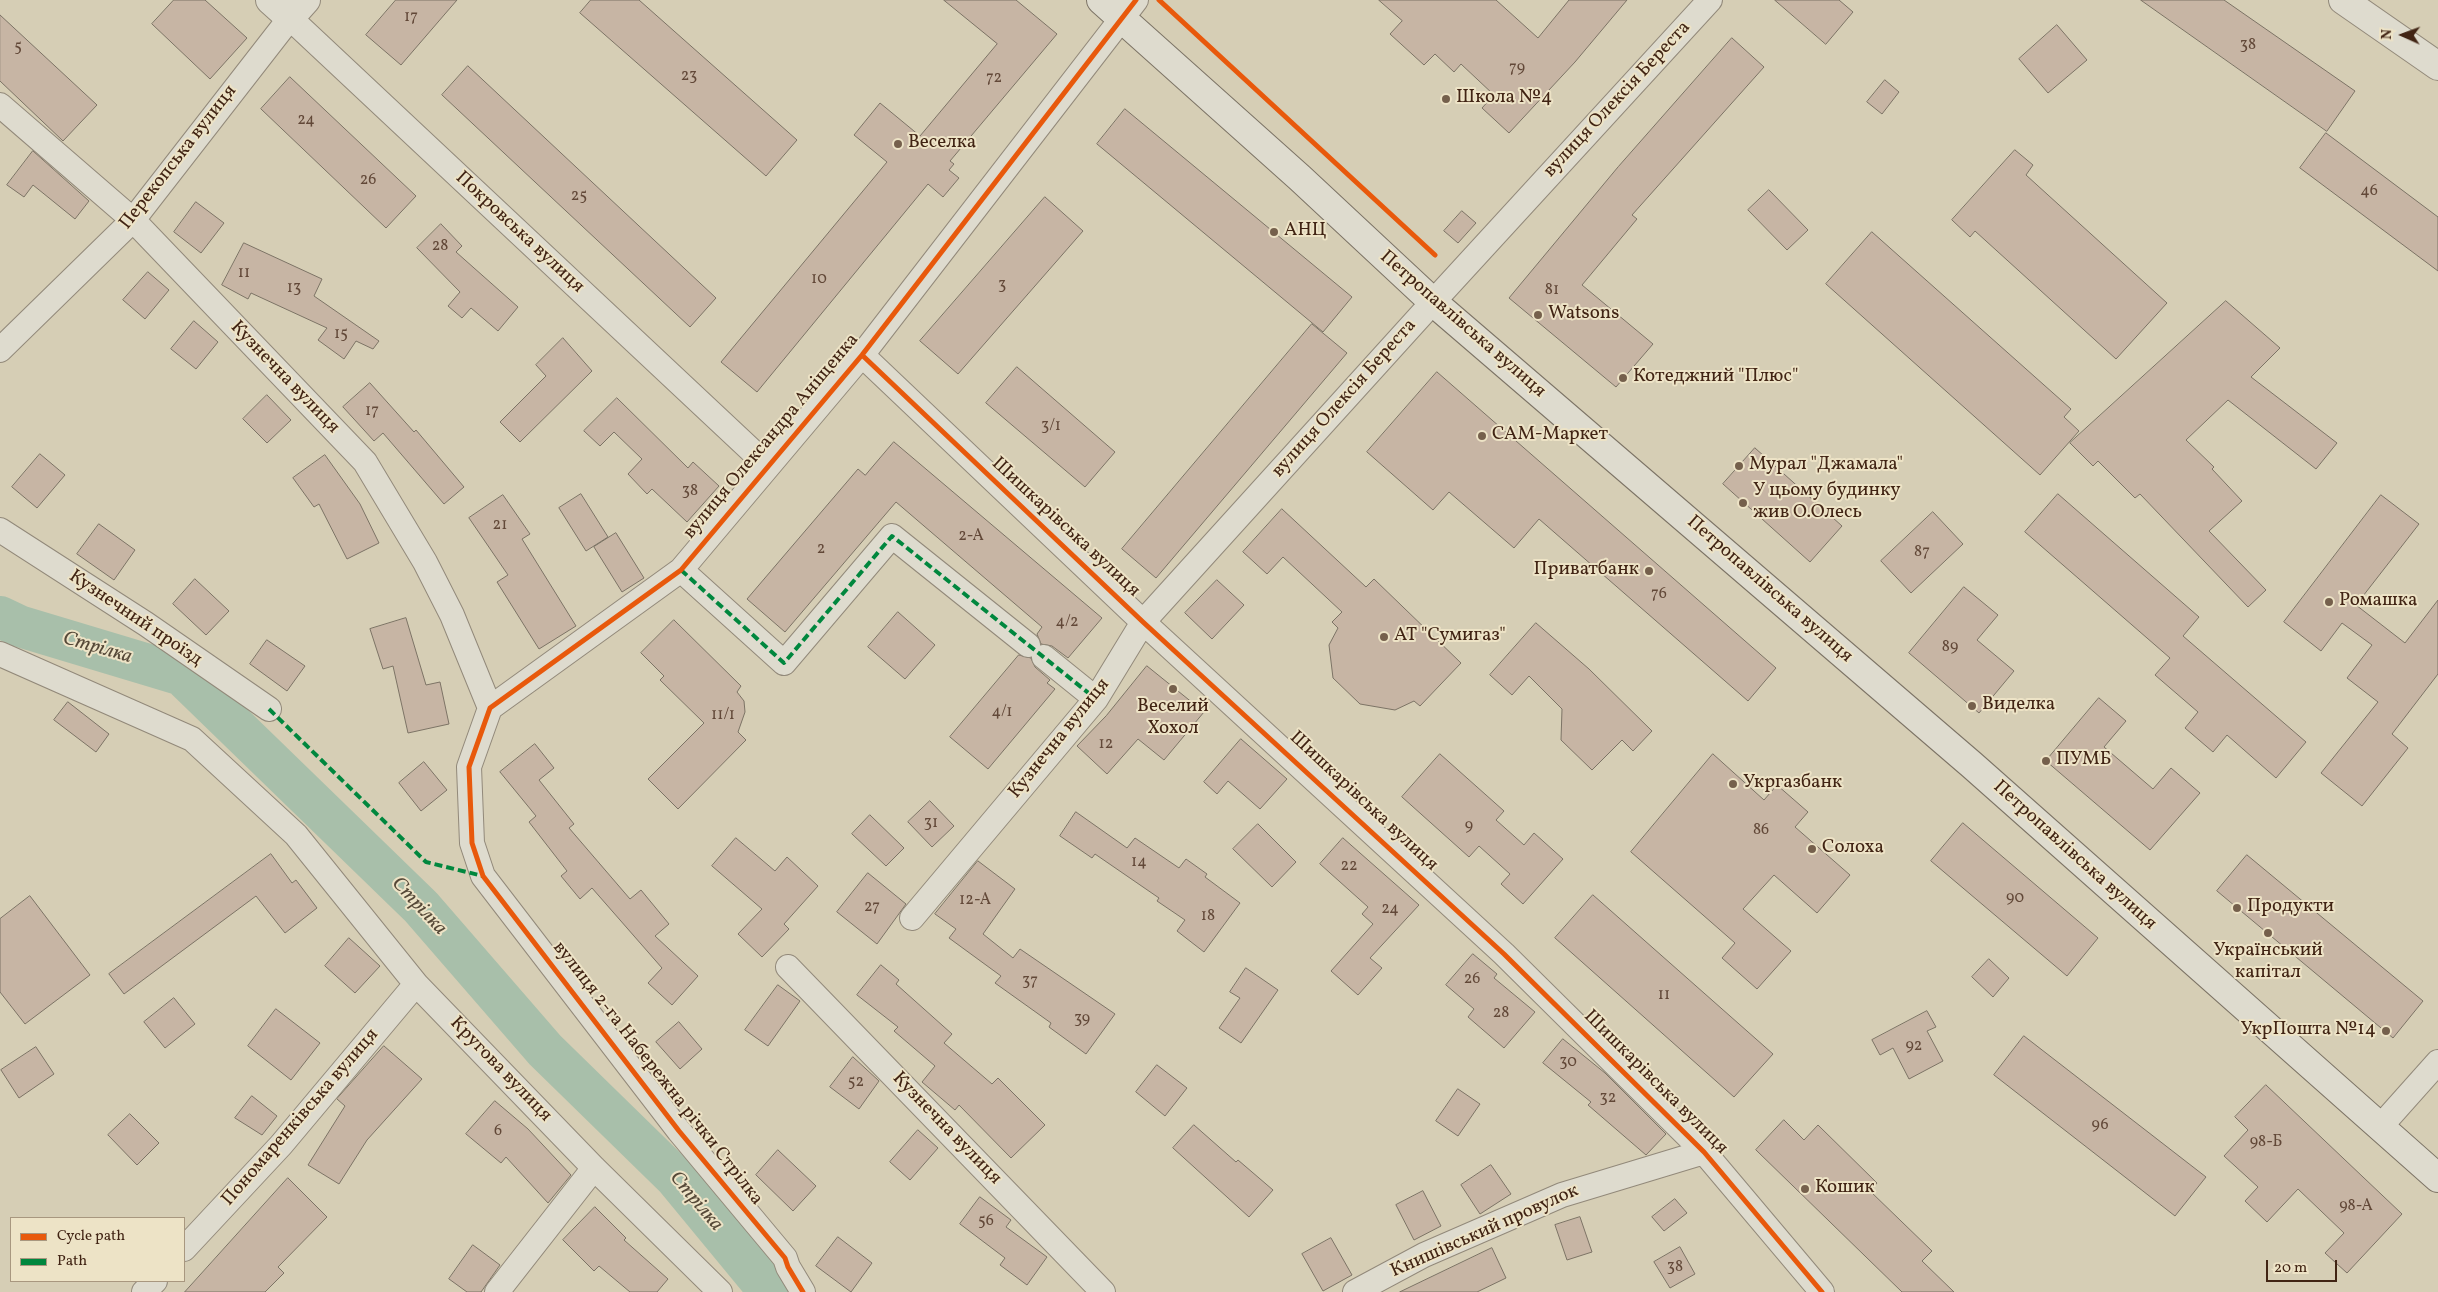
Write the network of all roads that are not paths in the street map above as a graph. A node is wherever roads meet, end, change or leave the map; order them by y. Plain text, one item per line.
1 (270, 0) edge
2 (1101, 0) edge
3 (1710, 0) edge
4 (2343, 0) edge
5 (298, 9) edge
6 (1128, 9) edge
7 (2438, 66) edge
8 (0, 105) edge
9 (133, 220) junction
10 (1433, 302) junction
11 (0, 350) edge
12 (862, 355) junction
13 (768, 466) junction
14 (0, 530) edge
15 (681, 570) junction
16 (1143, 622) junction
17 (0, 654) edge
18 (1096, 699) junction
19 (490, 708) junction
20 (269, 709) dead end
21 (912, 918) dead end
22 (788, 968) dead end
23 (416, 984) junction
24 (2438, 1062) edge
25 (2380, 1127) junction
26 (1704, 1152) junction
27 (594, 1168) junction
28 (2438, 1178) edge
29 (185, 1248) edge
30 (153, 1282) edge
31 (144, 1292) edge
32 (497, 1292) edge
33 (720, 1292) edge
34 (803, 1292) edge
35 (1103, 1292) edge
36 (1355, 1292) edge
37 (1822, 1292) edge

1 - 5 main road, Покровська вулиця
2 - 6 main road, Петропавлівська вулиця
3 - 10 street, вулиця Олексія Береста
4 - 7 main road
5 - 9 street, Перекопська вулиця
5 - 13 street, Покровська вулиця
6 - 10 main road, Петропавлівська вулиця
6 - 12 street, вулиця Олександра Аніщенка
8 - 9 street, Кузнечна вулиця
9 - 11 street, Перекопська вулиця
9 - 19 street, Кузнечна вулиця
10 - 16 street, вулиця Олексія Береста
10 - 25 main road, Петропавлівська вулиця
12 - 13 street, вулиця Олександра Аніщенка
12 - 16 street, Шишкарівська вулиця
13 - 15 street, вулиця Олександра Аніщенка
14 - 20 street, Кузнечний проїзд
15 - 18 street
15 - 19 street, вулиця Олександра Аніщенка
16 - 18 street, Кузнечна вулиця
16 - 26 street, Шишкарівська вулиця
17 - 23 street, Кругова вулиця
18 - 21 street, Кузнечна вулиця
19 - 34 street, вулиця 2-га Набережна річки Стрілка
22 - 35 street, Кузнечна вулиця
23 - 27 street, Кругова вулиця
23 - 29 street, Пономаренківська вулиця
24 - 25 street
25 - 28 main road, Петропавлівська вулиця
26 - 36 street, Книшівський провулок
26 - 37 street, Шишкарівська вулиця
27 - 32 street
27 - 33 street, Кругова вулиця
30 - 31 street

